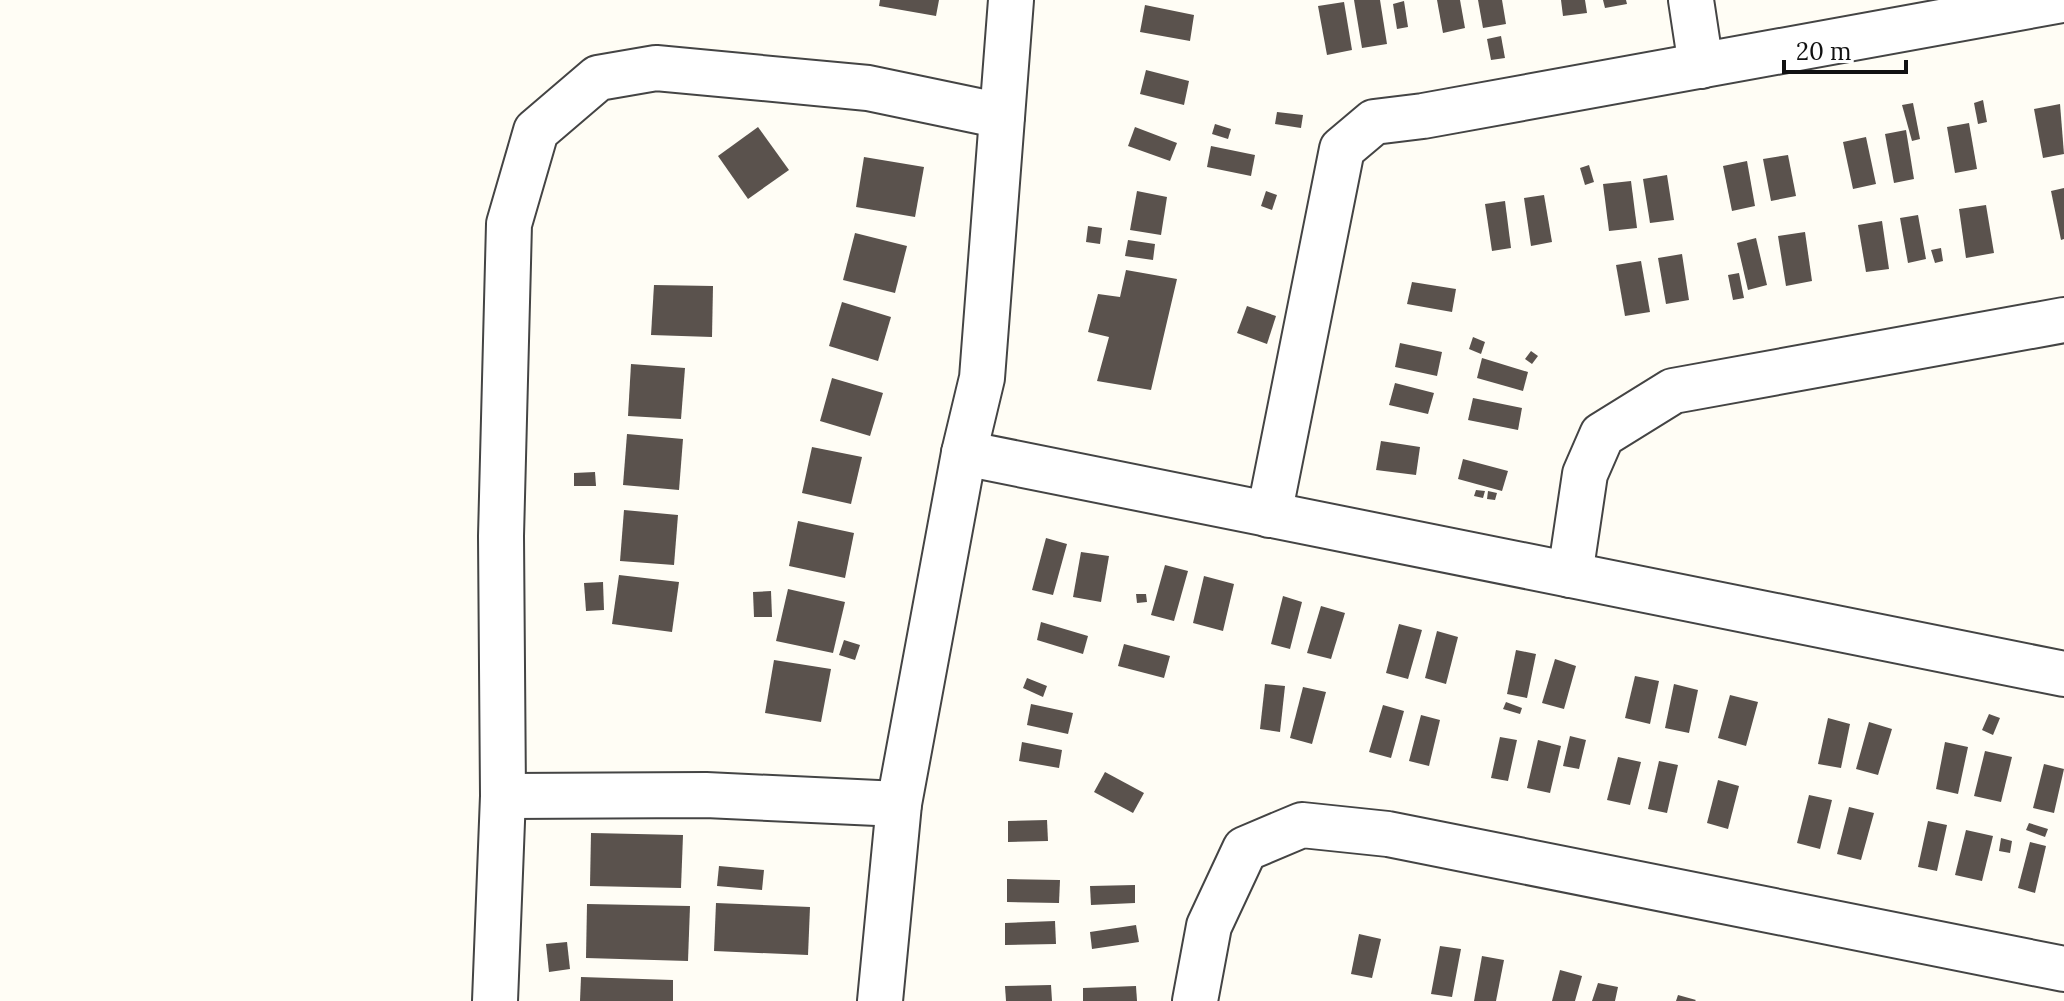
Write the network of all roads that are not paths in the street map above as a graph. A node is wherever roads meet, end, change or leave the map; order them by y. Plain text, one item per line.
1 (1011, 0) edge
2 (1691, 0) edge
3 (2062, 0) edge
4 (1701, 66) junction
5 (1002, 116) junction
6 (2064, 320) edge
7 (964, 453) junction
8 (1269, 515) junction
9 (1570, 575) junction
10 (2064, 674) edge
11 (503, 796) junction
12 (899, 804) junction
13 (2064, 969) edge
14 (495, 1001) edge
15 (880, 1001) edge
16 (1195, 1001) edge

1 - 5 street
2 - 4 street
3 - 4 street
4 - 8 street
5 - 7 street
5 - 11 street
6 - 9 street
7 - 8 street
7 - 12 street
8 - 9 street
9 - 10 street
11 - 12 street
11 - 14 street
12 - 15 street
13 - 16 street

